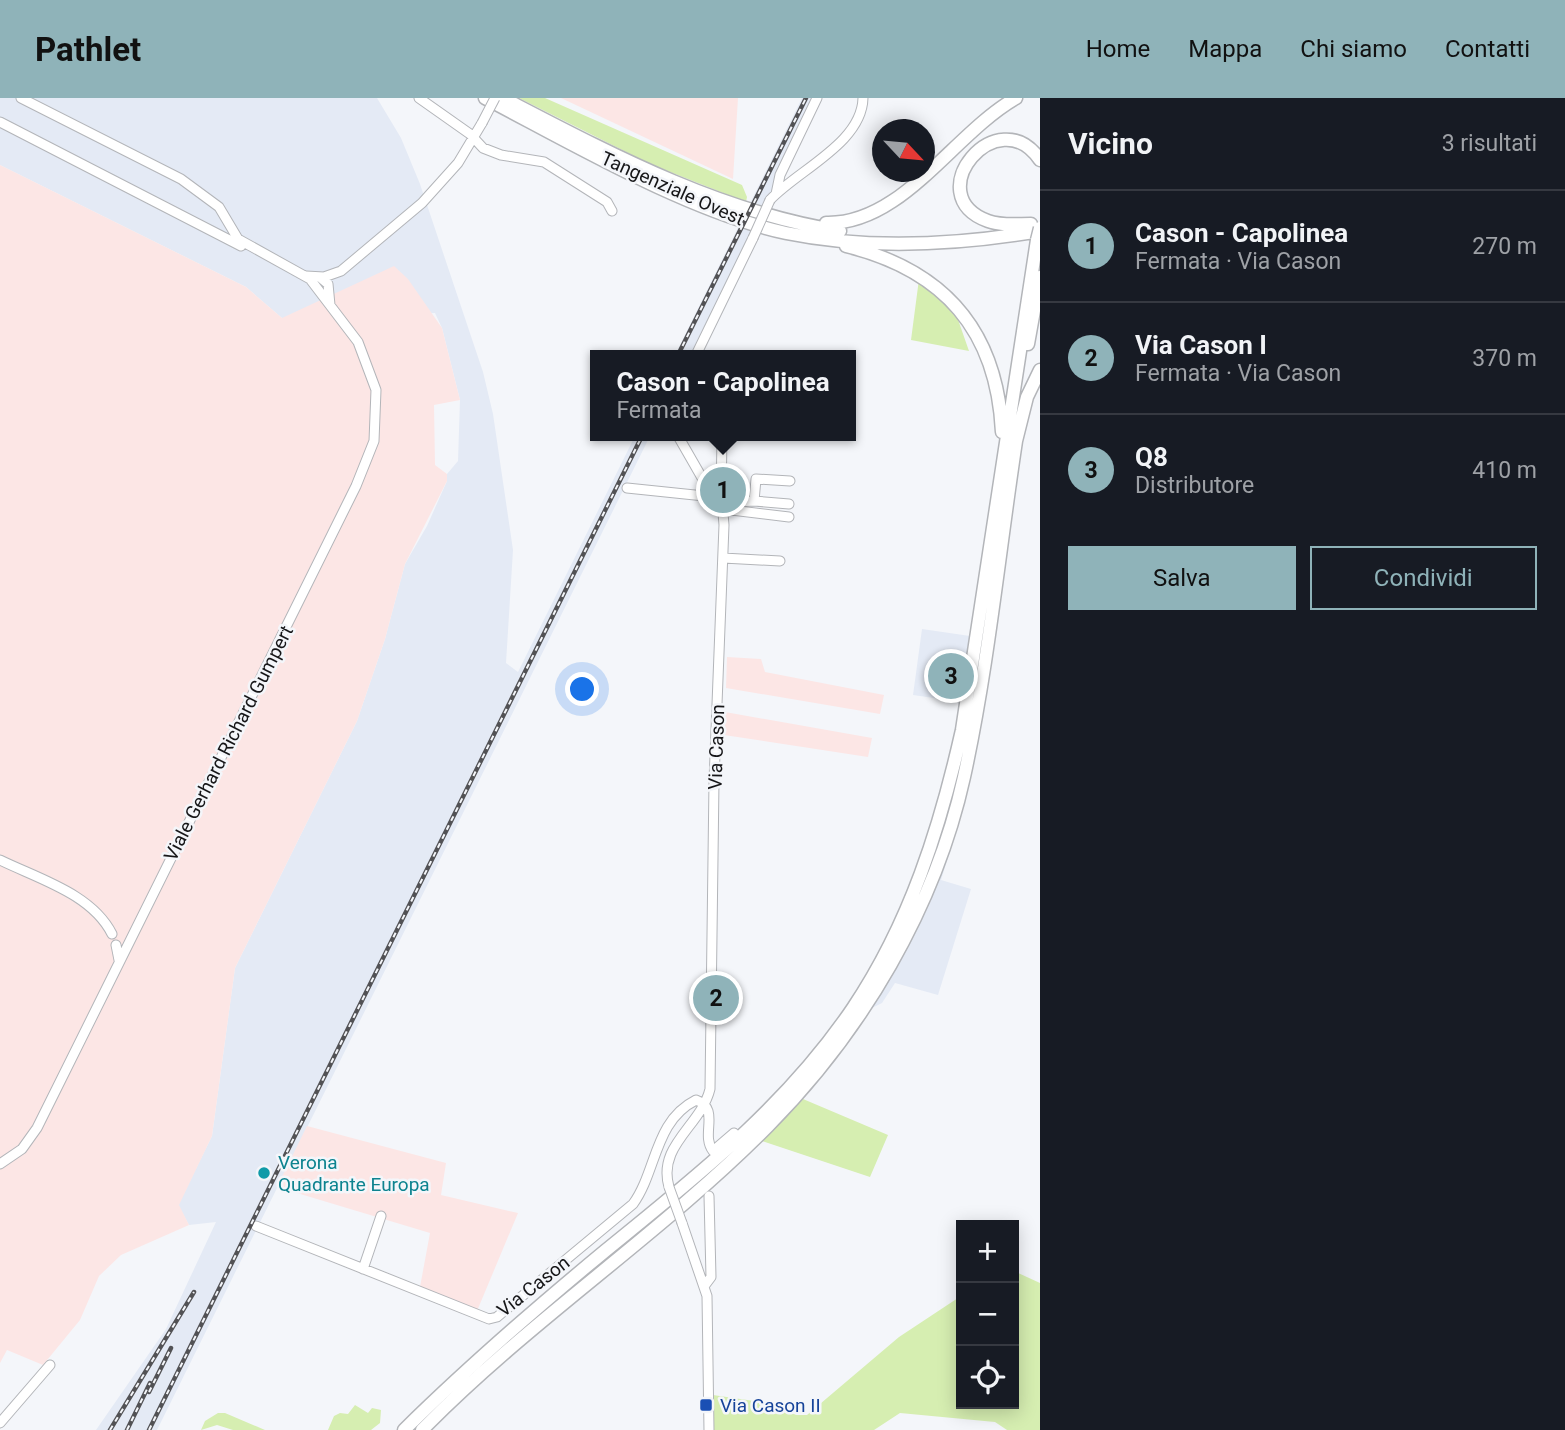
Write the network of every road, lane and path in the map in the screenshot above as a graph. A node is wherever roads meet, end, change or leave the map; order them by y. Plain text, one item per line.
1 (21, 98) edge
2 (419, 98) edge
3 (485, 98) edge
4 (495, 98) edge
5 (503, 98) edge
6 (817, 98) edge
7 (863, 98) edge
8 (1016, 98) edge
9 (0, 122) edge
10 (474, 138) junction
11 (1040, 160) edge
12 (773, 197) junction
13 (612, 211) dead end
14 (787, 220) junction
15 (1038, 229) edge
16 (801, 235) junction
17 (262, 254) junction
18 (304, 275) junction
19 (1040, 277) edge
20 (319, 278) junction
21 (328, 302) junction
22 (698, 350) edge
23 (1040, 370) edge
24 (680, 441) edge
25 (722, 441) edge
26 (1016, 442) junction
27 (1003, 455) junction
28 (721, 477) junction
29 (789, 481) dead end
30 (627, 488) dead end
31 (716, 495) junction
32 (754, 501) junction
33 (789, 504) dead end
34 (789, 517) dead end
35 (723, 558) junction
36 (780, 561) dead end
37 (0, 860) edge
38 (113, 934) dead end
39 (116, 945) dead end
40 (119, 960) junction
41 (706, 1104) junction
42 (734, 1133) dead end
43 (0, 1164) edge
44 (709, 1196) dead end
45 (381, 1216) dead end
46 (256, 1226) dead end
47 (363, 1269) junction
48 (705, 1285) junction
49 (50, 1366) dead end
50 (0, 1423) edge
51 (423, 1429) edge
52 (404, 1430) edge
53 (709, 1430) edge

1 - 17 street
2 - 10 street
3 - 16 highway, Tangenziale Ovest
4 - 10 street, bridge
5 - 14 highway, Tangenziale Ovest
6 - 12 street
7 - 12 street
8 - 14 highway, Tangenziale Ovest
9 - 17 street
10 - 13 street
10 - 20 street
11 - 15 highway
12 - 22 street, bridge
14 - 15 highway, Tangenziale Ovest
15 - 16 highway, Tangenziale Ovest
15 - 27 highway
16 - 27 highway
17 - 18 street
18 - 20 street
18 - 21 street
19 - 26 highway
20 - 21 street
21 - 40 street, Viale Gerhard Richard Gumpert
23 - 26 highway
24 - 31 street
25 - 28 street, Via Cason
26 - 51 highway
27 - 52 highway
28 - 31 street, Via Cason
28 - 31 street, Via Cason
29 - 32 street
30 - 31 street
31 - 32 street
31 - 34 street
31 - 35 street, Via Cason
32 - 33 street
35 - 36 street
35 - 41 street, Via Cason
37 - 38 street
39 - 40 street
40 - 43 street, Viale Gerhard Richard Gumpert
41 - 42 street, Via Cason
41 - 47 street, Via Cason
41 - 48 street, Via Cason, bridge
44 - 48 street, Via Cason
45 - 47 street
46 - 47 street, Via Cason
48 - 53 street, Via Cason
49 - 50 street

